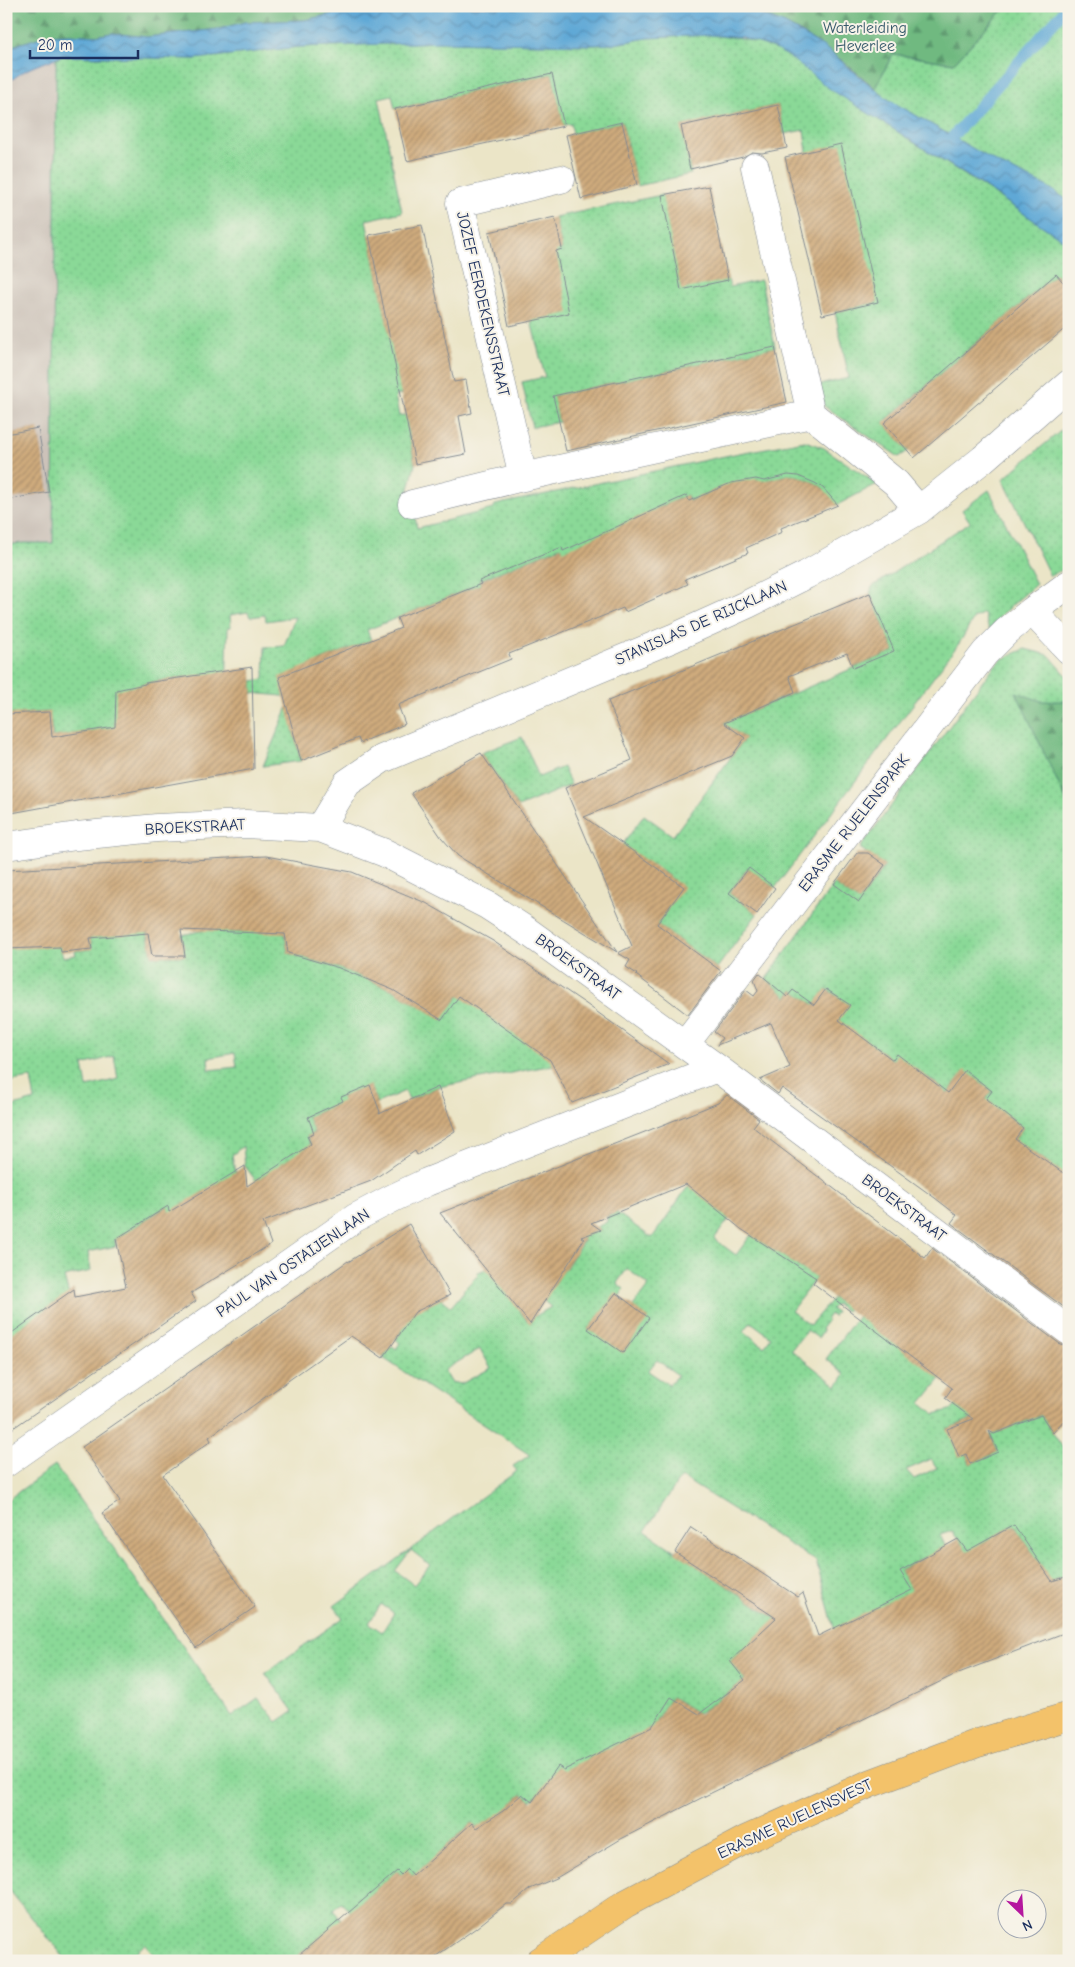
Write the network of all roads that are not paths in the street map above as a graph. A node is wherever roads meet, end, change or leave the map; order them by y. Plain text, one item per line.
1 (754, 167) dead end
2 (561, 179) dead end
3 (1069, 384) edge
4 (812, 414) junction
5 (523, 477) junction
6 (412, 504) dead end
7 (919, 510) junction
8 (1069, 584) edge
9 (1032, 611) junction
10 (1069, 650) edge
11 (320, 828) junction
12 (6, 846) edge
13 (684, 1044) junction
14 (717, 1068) junction
15 (1069, 1331) edge
16 (6, 1463) edge
17 (1069, 1716) edge
18 (540, 1961) edge

1 - 4 street
2 - 5 street, JOZEF EERDEKENSSTRAAT
3 - 7 street, STANISLAS DE RIJCKLAAN
4 - 5 street
4 - 7 street
5 - 6 street
7 - 11 street, STANISLAS DE RIJCKLAAN
8 - 9 street, ERASME RUELENSPARK
9 - 10 street
9 - 13 street, ERASME RUELENSPARK
11 - 12 street, BROEKSTRAAT
11 - 13 street, BROEKSTRAAT
13 - 14 street, BROEKSTRAAT
14 - 15 street, BROEKSTRAAT
14 - 16 street, PAUL VAN OSTAIJENLAAN
17 - 18 main road, ERASME RUELENSVEST

